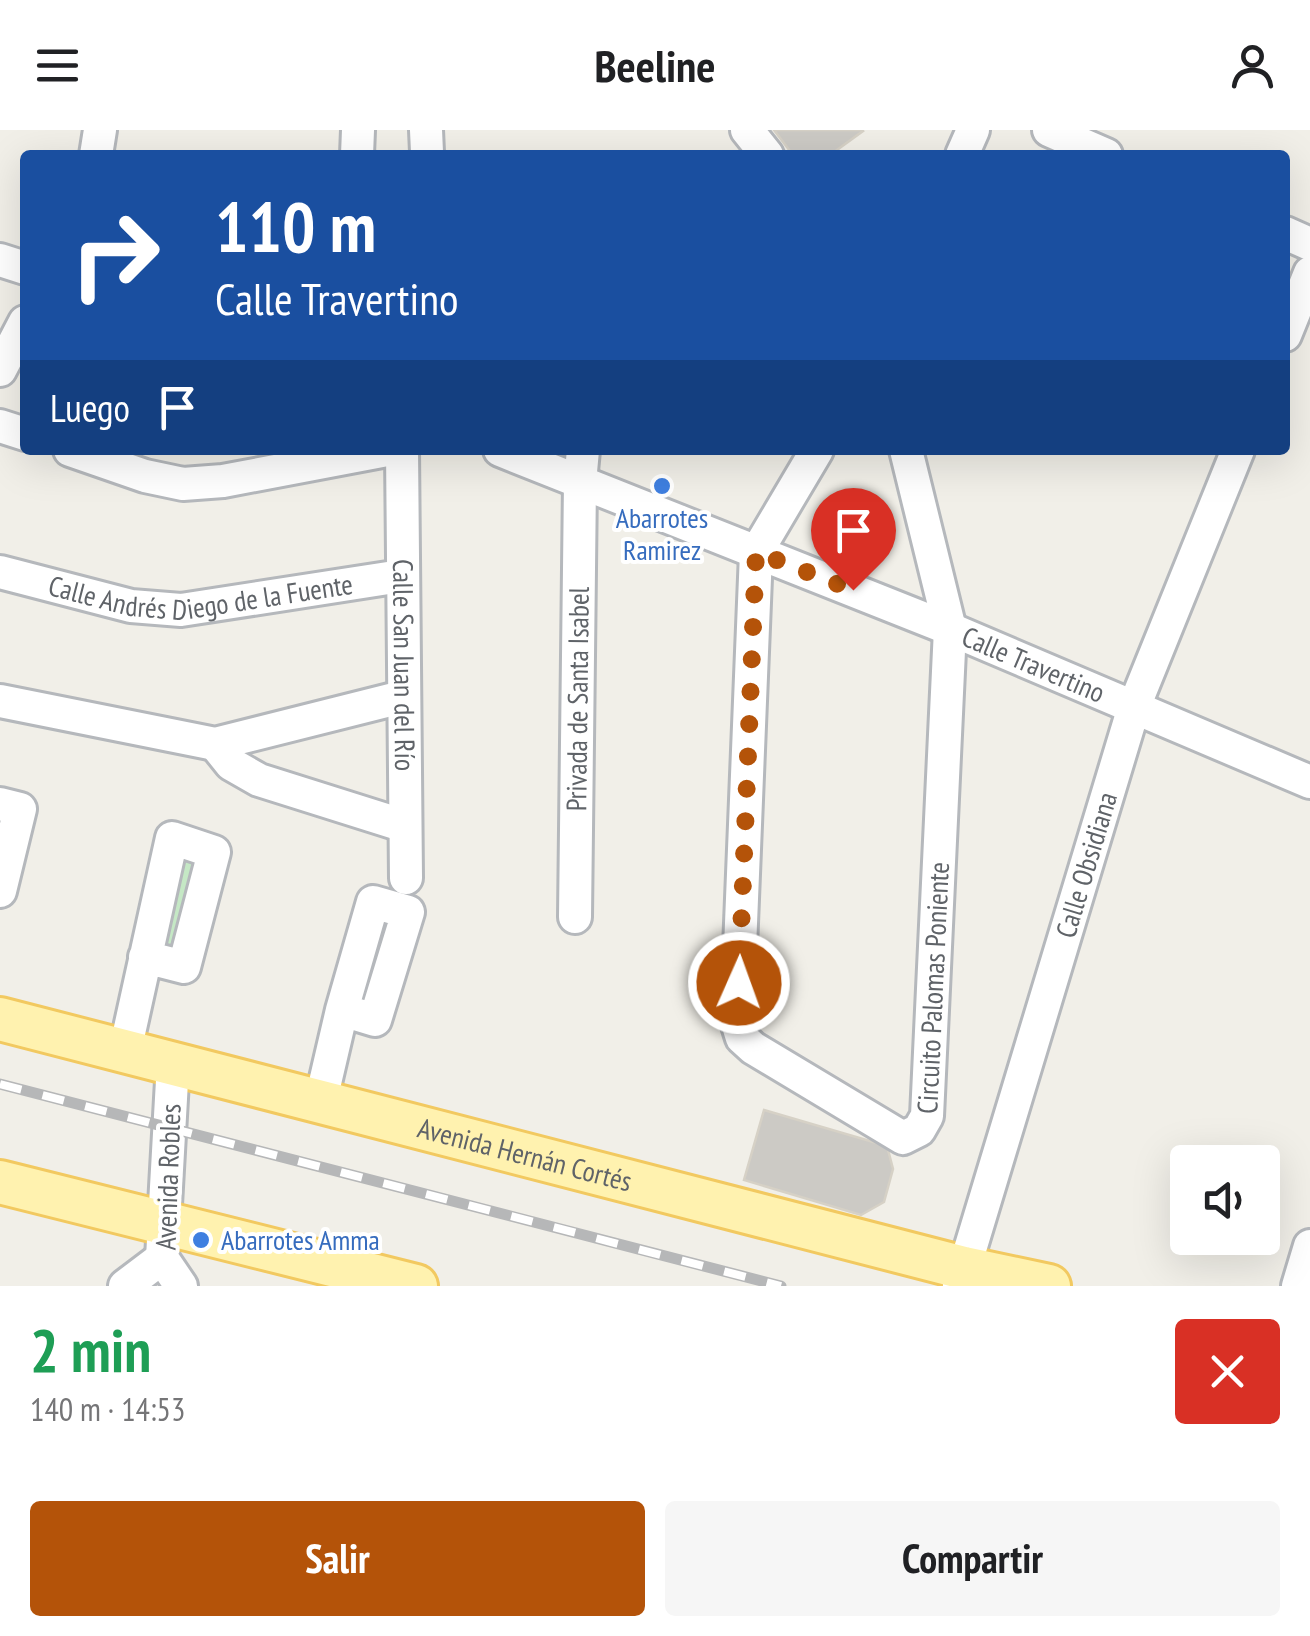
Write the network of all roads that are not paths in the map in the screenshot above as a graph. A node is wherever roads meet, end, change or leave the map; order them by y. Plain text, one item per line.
1 (747, 130) edge
2 (1049, 130) edge
3 (763, 150) edge
4 (1095, 150) edge
5 (1310, 273) edge
6 (1290, 322) edge
7 (20, 332) edge
8 (0, 370) edge
9 (84, 455) edge
10 (360, 455) edge
11 (402, 455) edge
12 (526, 455) edge
13 (815, 455) edge
14 (907, 455) edge
15 (1236, 455) edge
16 (582, 466) edge
17 (756, 552) junction
18 (0, 572) edge
19 (401, 576) junction
20 (950, 628) junction
21 (402, 698) junction
22 (0, 702) edge
23 (1134, 707) junction
24 (214, 744) junction
25 (1310, 782) edge
26 (0, 804) edge
27 (406, 826) junction
28 (406, 878) dead end
29 (0, 891) edge
30 (575, 917) dead end
31 (145, 957) dead end
32 (342, 1010) dead end
33 (0, 1019) edge
34 (126, 1051) junction
35 (173, 1063) junction
36 (321, 1100) junction
37 (0, 1182) edge
38 (162, 1240) junction
39 (1310, 1246) edge
40 (962, 1277) edge
41 (125, 1286) edge
42 (181, 1286) edge
43 (416, 1286) edge
44 (1049, 1286) edge
45 (1298, 1286) edge

1 - 3 street
2 - 4 street
5 - 6 street
7 - 8 street
9 - 10 street
11 - 19 street, Calle San Juan del Río
12 - 16 street, Calle Travertino
13 - 17 street
14 - 20 street
15 - 23 street, Calle Obsidiana
16 - 17 street, Calle Travertino
16 - 30 street, Privada de Santa Isabel
17 - 20 street, Calle Travertino
17 - 20 street, Circuito Palomas Poniente
18 - 19 street, Calle Andrés Diego de la Fuente
19 - 21 street, Calle San Juan del Río
20 - 23 street, Calle Travertino
21 - 24 street
21 - 27 street, Calle San Juan del Río
22 - 24 street
23 - 25 street, Calle Travertino
23 - 40 street, Calle Obsidiana
24 - 27 street
26 - 29 street
27 - 28 street, Calle San Juan del Río
31 - 34 street
32 - 36 street
33 - 34 main road, Avenida Hernán Cortés
34 - 35 main road, Avenida Hernán Cortés
35 - 36 main road, Avenida Hernán Cortés
35 - 38 street, Avenida Robles
36 - 40 main road, Avenida Hernán Cortés
37 - 38 main road
38 - 41 street
38 - 42 street, Avenida Robles
38 - 43 main road
39 - 45 street
40 - 44 main road, Avenida Hernán Cortés

